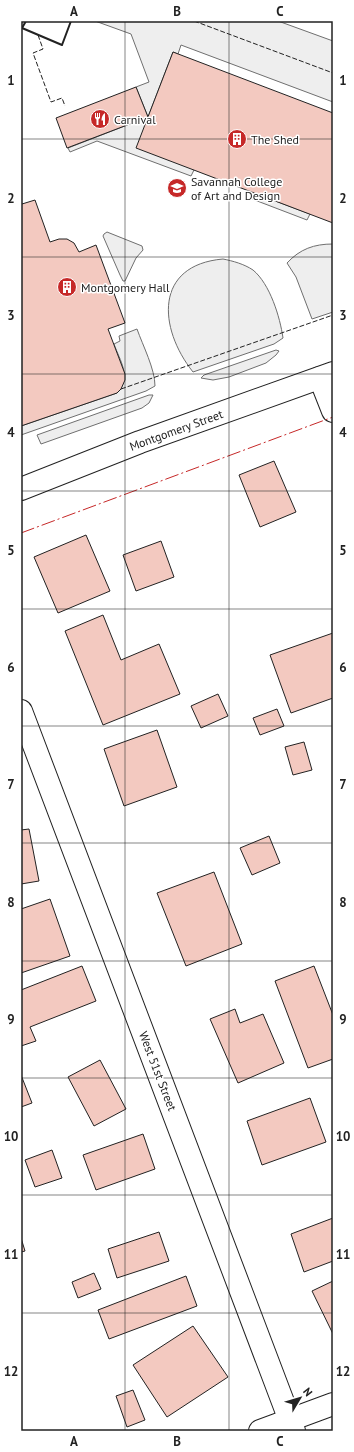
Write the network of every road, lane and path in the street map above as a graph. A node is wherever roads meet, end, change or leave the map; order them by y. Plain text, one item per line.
1 (327, 376) edge
2 (333, 411) edge
3 (21, 489) edge
4 (21, 711) edge
5 (333, 1404) edge
6 (292, 1425) edge
7 (260, 1431) edge

1 - 2 street
1 - 3 street, Montgomery Street
4 - 6 street, West 51st Street
5 - 6 street
6 - 7 street

